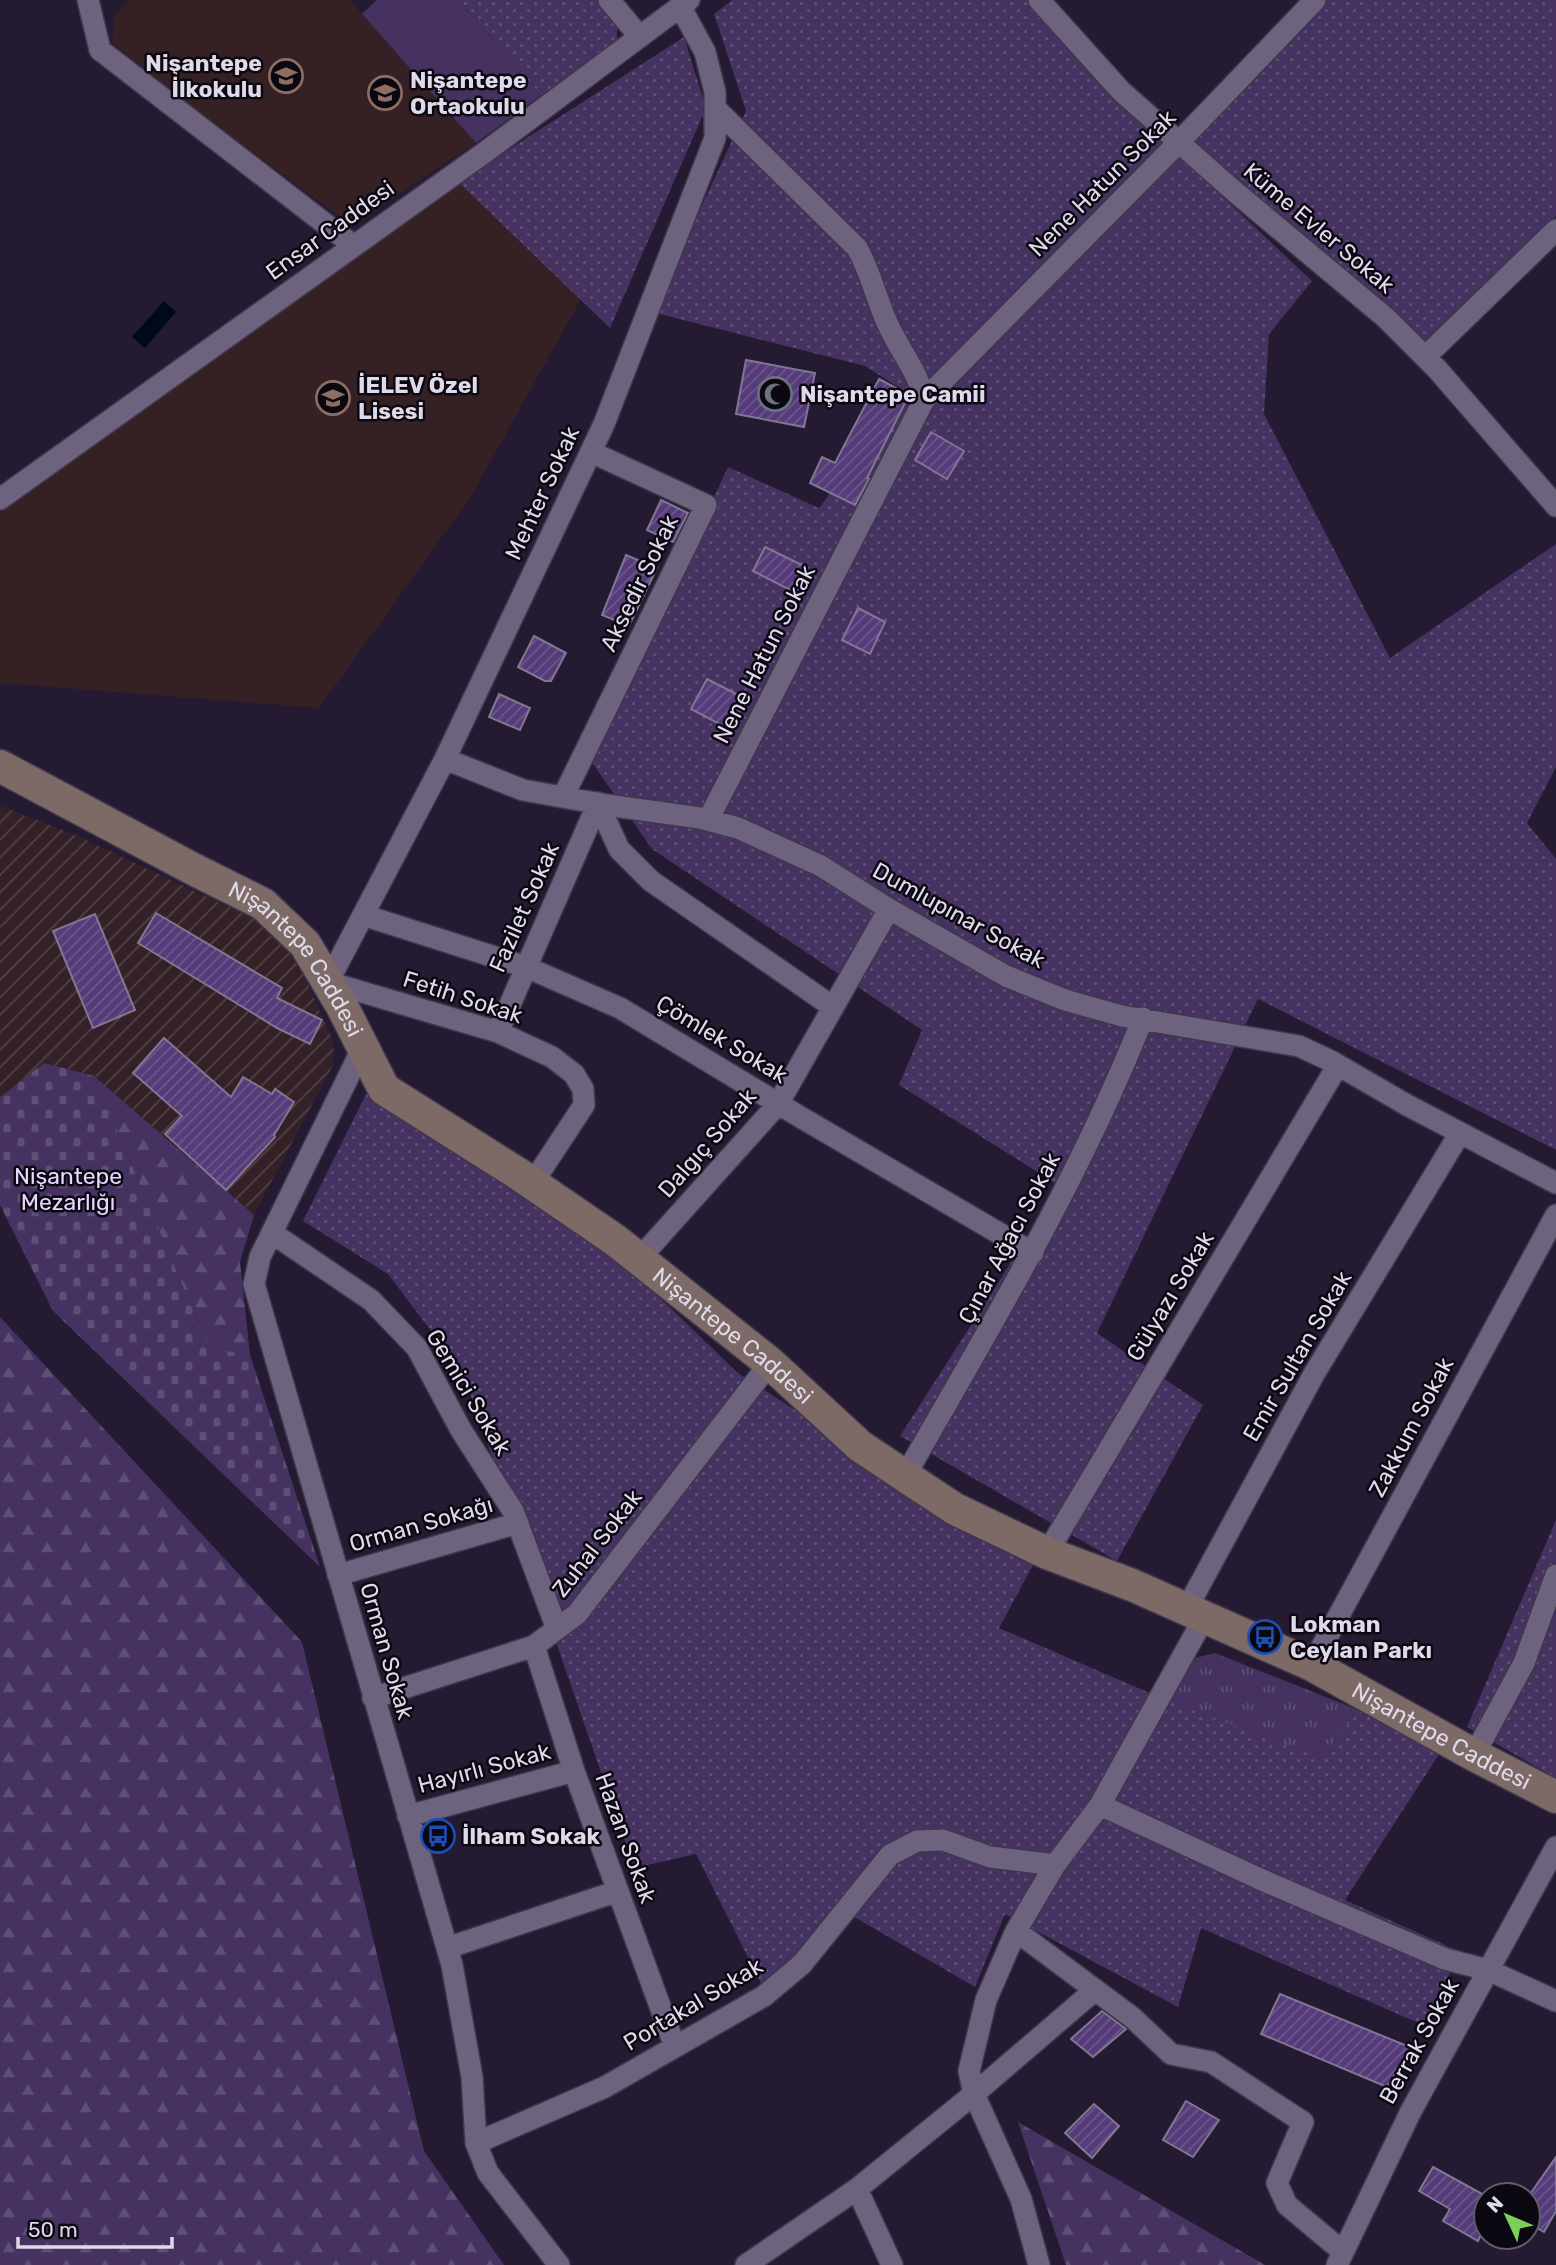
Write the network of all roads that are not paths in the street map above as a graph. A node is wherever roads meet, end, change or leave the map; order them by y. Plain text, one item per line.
1 (88, 0) edge
2 (609, 0) edge
3 (1039, 0) edge
4 (1315, 0) edge
5 (684, 3) edge
6 (639, 37) junction
7 (715, 108) junction
8 (1179, 142) junction
9 (1556, 230) edge
10 (354, 246) junction
11 (1425, 357) junction
12 (925, 401) junction
13 (591, 452) junction
14 (0, 499) edge
15 (1556, 506) edge
16 (445, 760) junction
17 (0, 766) edge
18 (563, 797) junction
19 (598, 803) junction
20 (708, 820) junction
21 (888, 909) junction
22 (363, 915) junction
23 (526, 967) junction
24 (328, 982) junction
25 (833, 1007) junction
26 (1143, 1018) junction
27 (498, 1032) junction
28 (362, 1049) junction
29 (1338, 1065) junction
30 (778, 1104) junction
31 (1460, 1133) junction
32 (1556, 1182) edge
33 (532, 1184) junction
34 (1556, 1215) edge
35 (272, 1233) junction
36 (1033, 1253) junction
37 (639, 1259) junction
38 (770, 1363) junction
39 (905, 1476) junction
40 (518, 1523) junction
41 (1047, 1553) junction
42 (338, 1575) junction
43 (1556, 1575) edge
44 (1195, 1614) junction
45 (557, 1629) junction
46 (534, 1646) junction
47 (1312, 1665) junction
48 (373, 1698) junction
49 (1474, 1755) junction
50 (573, 1771) junction
51 (1556, 1797) edge
52 (1100, 1805) junction
53 (408, 1816) junction
54 (1556, 1847) edge
55 (1055, 1865) junction
56 (618, 1891) junction
57 (1016, 1931) junction
58 (447, 1948) junction
59 (1488, 1970) junction
60 (1095, 1990) junction
61 (1556, 2001) edge
62 (675, 2047) junction
63 (974, 2094) junction
64 (476, 2143) junction
65 (857, 2189) junction
66 (1339, 2258) edge
67 (559, 2265) edge
68 (746, 2265) edge
69 (892, 2265) edge
70 (1039, 2265) edge

1 - 10 street
2 - 6 street
3 - 8 street, Küme Evler Sokak
4 - 8 street, Nene Hatun Sokak
5 - 6 street, Ensar Caddesi
5 - 7 street, Mehter Sokak
6 - 10 street, Ensar Caddesi
7 - 12 street
7 - 13 street, Mehter Sokak
8 - 11 street, Küme Evler Sokak
8 - 12 street, Nene Hatun Sokak
9 - 11 street
10 - 14 street, Ensar Caddesi
11 - 15 street, Küme Evler Sokak
12 - 20 street, Nene Hatun Sokak
13 - 16 street, Mehter Sokak
13 - 18 street, Aksedir Sokak
16 - 18 street, Dumlupınar Sokak
16 - 22 street, Mehter Sokak
17 - 24 street, Nişantepe Caddesi
18 - 19 street, Dumlupınar Sokak
19 - 20 street, Dumlupınar Sokak
19 - 23 street, Fazilet Sokak
19 - 25 street
20 - 21 street, Dumlupınar Sokak
21 - 25 street, Dalgıç Sokak
21 - 26 street, Dumlupınar Sokak
22 - 23 street, Çömlek Sokak
22 - 24 street, Mehter Sokak
23 - 27 street, Fazilet Sokak
23 - 30 street, Çömlek Sokak
24 - 27 street, Fetih Sokak
24 - 28 street, Nişantepe Caddesi
25 - 30 street, Dalgıç Sokak
26 - 29 street, Dumlupınar Sokak
26 - 36 street, Çınar Ağacı Sokak
27 - 33 street, Fetih Sokak
28 - 33 street, Nişantepe Caddesi
28 - 35 street, Orman Sokak
29 - 31 street, Dumlupınar Sokak
29 - 41 street, Gülyazı Sokak
30 - 36 street, Çömlek Sokak
30 - 37 street, Dalgıç Sokak
31 - 32 street, Dumlupınar Sokak
31 - 44 street, Emir Sultan Sokak
33 - 37 street, Nişantepe Caddesi
34 - 47 street, Zakkum Sokak
35 - 40 street, Gemici Sokak
35 - 42 street, Orman Sokak
36 - 39 street, Çınar Ağacı Sokak
37 - 38 street, Nişantepe Caddesi
38 - 39 street, Nişantepe Caddesi
38 - 45 street, Zuhal Sokak
39 - 41 street, Nişantepe Caddesi
40 - 42 street, Orman Sokağı
40 - 45 street, Gemici Sokak
41 - 44 street, Nişantepe Caddesi
42 - 48 street, Orman Sokak
43 - 49 street
44 - 47 street, Nişantepe Caddesi
44 - 52 street, Emir Sultan Sokak
45 - 46 street, Zuhal Sokak
46 - 48 street, Zuhal Sokak
46 - 50 street, Hazan Sokak
47 - 49 street, Nişantepe Caddesi
48 - 53 street, Orman Sokak
49 - 51 street, Nişantepe Caddesi
50 - 53 street, Hayırlı Sokak
50 - 56 street, Hazan Sokak
52 - 55 street, Emir Sultan Sokak
52 - 59 street
53 - 58 street, Orman Sokak
54 - 59 street, Berrak Sokak
55 - 57 street, Emir Sultan Sokak
55 - 62 street, Portakal Sokak
56 - 58 street
56 - 62 street, Hazan Sokak
57 - 60 street
57 - 63 street, Emir Sultan Sokak
58 - 64 street, Orman Sokak
59 - 61 street
59 - 66 street, Berrak Sokak
60 - 63 street
60 - 66 street
62 - 64 street, Portakal Sokak
63 - 65 street
63 - 70 street
64 - 67 street, Orman Sokak
65 - 68 street
65 - 69 street

